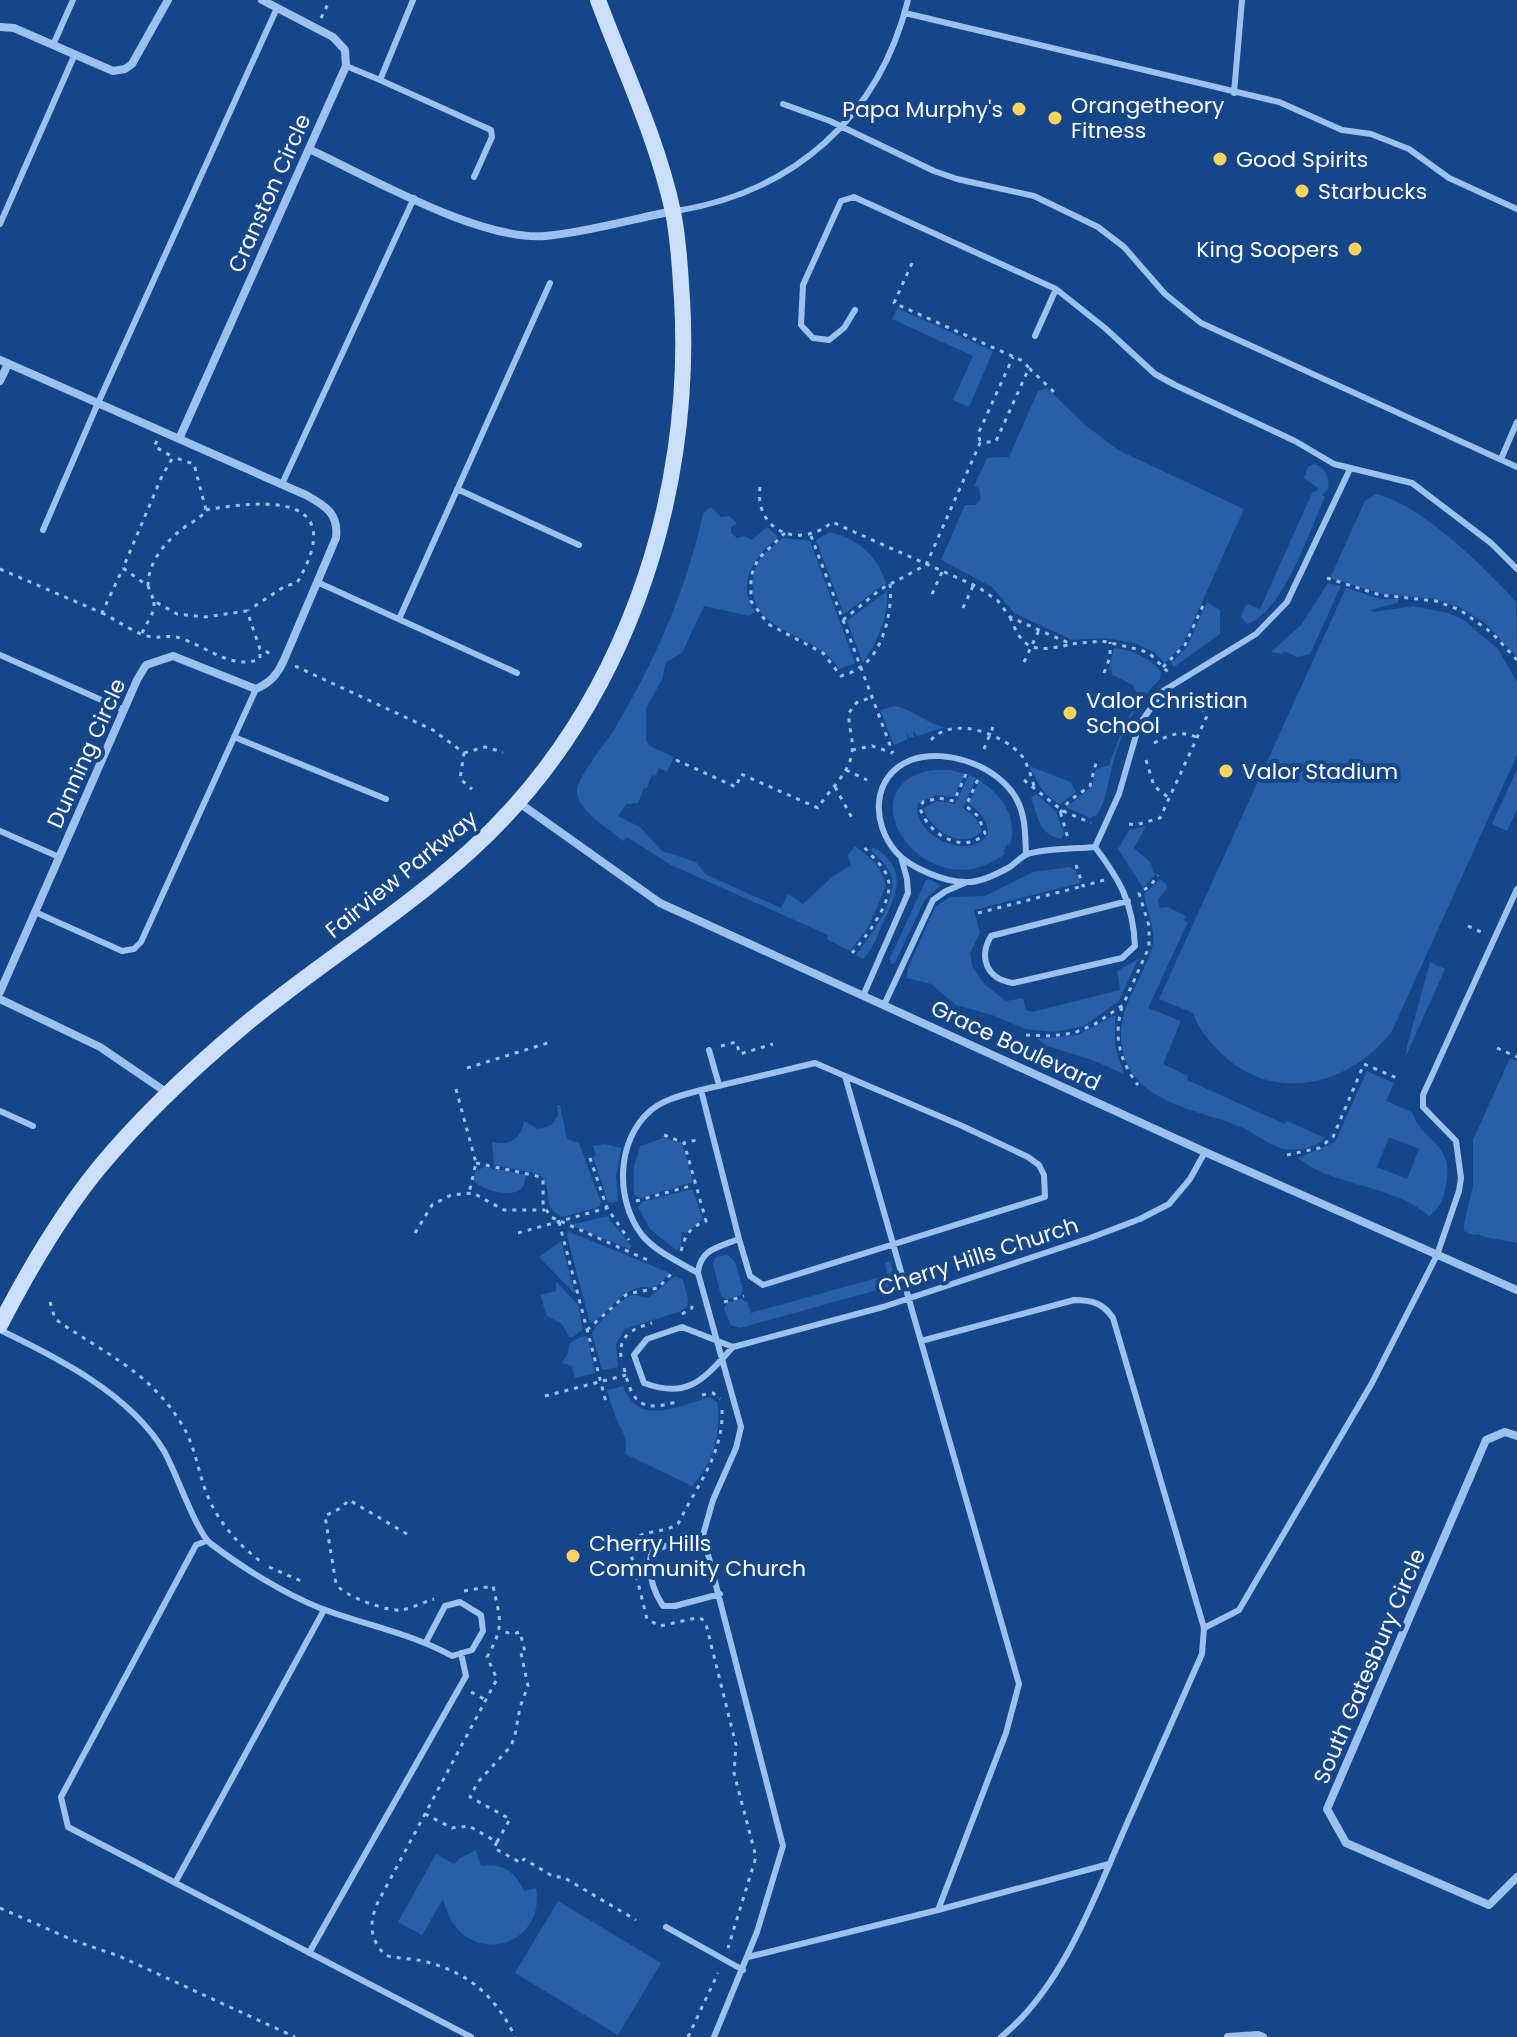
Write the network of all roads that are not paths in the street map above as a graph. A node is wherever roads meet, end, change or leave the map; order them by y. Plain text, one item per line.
1 (73, 0) edge
2 (168, 0) edge
3 (262, 0) edge
4 (413, 0) edge
5 (598, 0) edge
6 (908, 0) edge
7 (1242, 0) edge
8 (277, 8) junction
9 (905, 13) junction
10 (0, 27) edge
11 (53, 45) junction
12 (75, 54) junction
13 (346, 66) junction
14 (380, 80) junction
15 (1234, 93) junction
16 (783, 104) dead end
17 (842, 128) junction
18 (309, 149) junction
19 (474, 177) dead end
20 (414, 198) junction
21 (1517, 209) edge
22 (673, 211) junction
23 (0, 224) edge
24 (550, 283) dead end
25 (1056, 289) junction
26 (855, 310) dead end
27 (1035, 336) dead end
28 (4, 362) edge
29 (0, 381) edge
30 (98, 403) junction
31 (1517, 422) edge
32 (179, 439) junction
33 (1501, 459) junction
34 (1517, 467) edge
35 (1350, 469) junction
36 (282, 484) junction
37 (457, 489) junction
38 (43, 530) dead end
39 (579, 545) dead end
40 (1517, 569) edge
41 (317, 582) junction
42 (399, 619) junction
43 (0, 655) edge
44 (517, 673) dead end
45 (256, 689) junction
46 (124, 710) junction
47 (234, 737) junction
48 (386, 799) dead end
49 (518, 802) junction
50 (0, 831) edge
51 (1095, 847) junction
52 (1026, 854) junction
53 (59, 857) junction
54 (901, 857) junction
55 (967, 882) junction
56 (1517, 889) edge
57 (1128, 901) junction
58 (35, 912) junction
59 (1, 987) edge
60 (863, 996) junction
61 (0, 999) edge
62 (884, 1005) junction
63 (709, 1050) road end
64 (845, 1076) junction
65 (719, 1085) junction
66 (701, 1090) junction
67 (169, 1095) junction
68 (0, 1111) edge
69 (33, 1126) dead end
70 (1205, 1152) junction
71 (739, 1239) junction
72 (893, 1246) junction
73 (1437, 1255) junction
74 (698, 1273) junction
75 (1517, 1290) edge
76 (909, 1299) junction
77 (0, 1327) edge
78 (717, 1340) junction
79 (921, 1341) junction
80 (733, 1347) junction
81 (722, 1359) junction
82 (1517, 1436) edge
83 (703, 1535) junction
84 (206, 1541) junction
85 (720, 1594) junction
86 (324, 1610) junction
87 (1204, 1628) junction
88 (426, 1642) junction
89 (461, 1653) junction
90 (1109, 1864) junction
91 (1517, 1877) edge
92 (175, 1883) junction
93 (938, 1910) junction
94 (666, 1927) dead end
95 (309, 1953) junction
96 (748, 1957) junction
97 (743, 1970) junction
98 (471, 2037) edge
99 (714, 2037) edge
100 (1001, 2037) edge
101 (1228, 2037) edge
102 (1263, 2037) edge

1 - 11 lane
2 - 12 street
3 - 8 street
4 - 14 lane
5 - 22 main road, Fairview Parkway
6 - 9 lane
7 - 15 lane
8 - 13 street
8 - 30 lane
9 - 15 lane
9 - 17 lane
10 - 11 street
11 - 12 street
12 - 23 lane
13 - 14 lane
13 - 18 street, Cranston Circle
14 - 19 lane
15 - 21 lane
16 - 17 lane
17 - 22 lane
17 - 33 lane
18 - 20 street
18 - 32 street, Cranston Circle
20 - 22 street
20 - 36 lane
22 - 49 main road, Fairview Parkway
24 - 37 lane
25 - 26 lane
25 - 27 lane
25 - 35 lane
28 - 29 street
28 - 30 street
30 - 32 street
30 - 38 lane
31 - 33 lane
32 - 36 street
33 - 34 lane
35 - 40 lane
35 - 51 lane
36 - 41 street
37 - 39 lane
37 - 42 lane
41 - 42 lane
41 - 45 street
42 - 44 lane
43 - 46 lane
45 - 46 street, Dunning Circle
45 - 47 lane
46 - 53 street, Dunning Circle
47 - 48 lane
47 - 58 lane
49 - 60 street, Grace Boulevard
49 - 67 main road, Fairview Parkway
50 - 53 lane
51 - 52 lane
51 - 57 lane
52 - 54 lane
52 - 55 lane
53 - 58 street, Dunning Circle
54 - 55 lane
54 - 60 lane
55 - 62 lane
56 - 73 lane
57 - 57 lane
58 - 59 street, Dunning Circle
60 - 62 street, Grace Boulevard
61 - 67 street
62 - 70 street, Grace Boulevard
63 - 65 lane
64 - 65 lane
64 - 72 lane
64 - 72 lane
65 - 66 lane
66 - 71 lane
66 - 74 lane
67 - 77 main road, Fairview Parkway
68 - 69 lane
70 - 73 street, Grace Boulevard
70 - 76 lane, Cherry Hills Church
71 - 72 lane
71 - 74 lane
72 - 76 lane
73 - 75 street, Grace Boulevard
73 - 87 lane
74 - 78 lane
76 - 79 lane
76 - 80 lane, Cherry Hills Church
77 - 84 lane
78 - 80 lane
78 - 81 lane
78 - 81 lane
79 - 87 lane
79 - 93 lane
80 - 81 lane
81 - 83 lane
82 - 91 street, South Gatesbury Circle
83 - 85 lane
83 - 85 lane
84 - 86 lane
84 - 92 lane
85 - 96 lane
86 - 88 lane
86 - 92 lane
87 - 90 lane
88 - 89 lane
88 - 89 lane
89 - 95 lane
90 - 93 lane
90 - 100 lane
92 - 95 lane
93 - 96 lane
94 - 97 lane
95 - 98 lane
96 - 97 lane
97 - 99 lane
101 - 102 street

